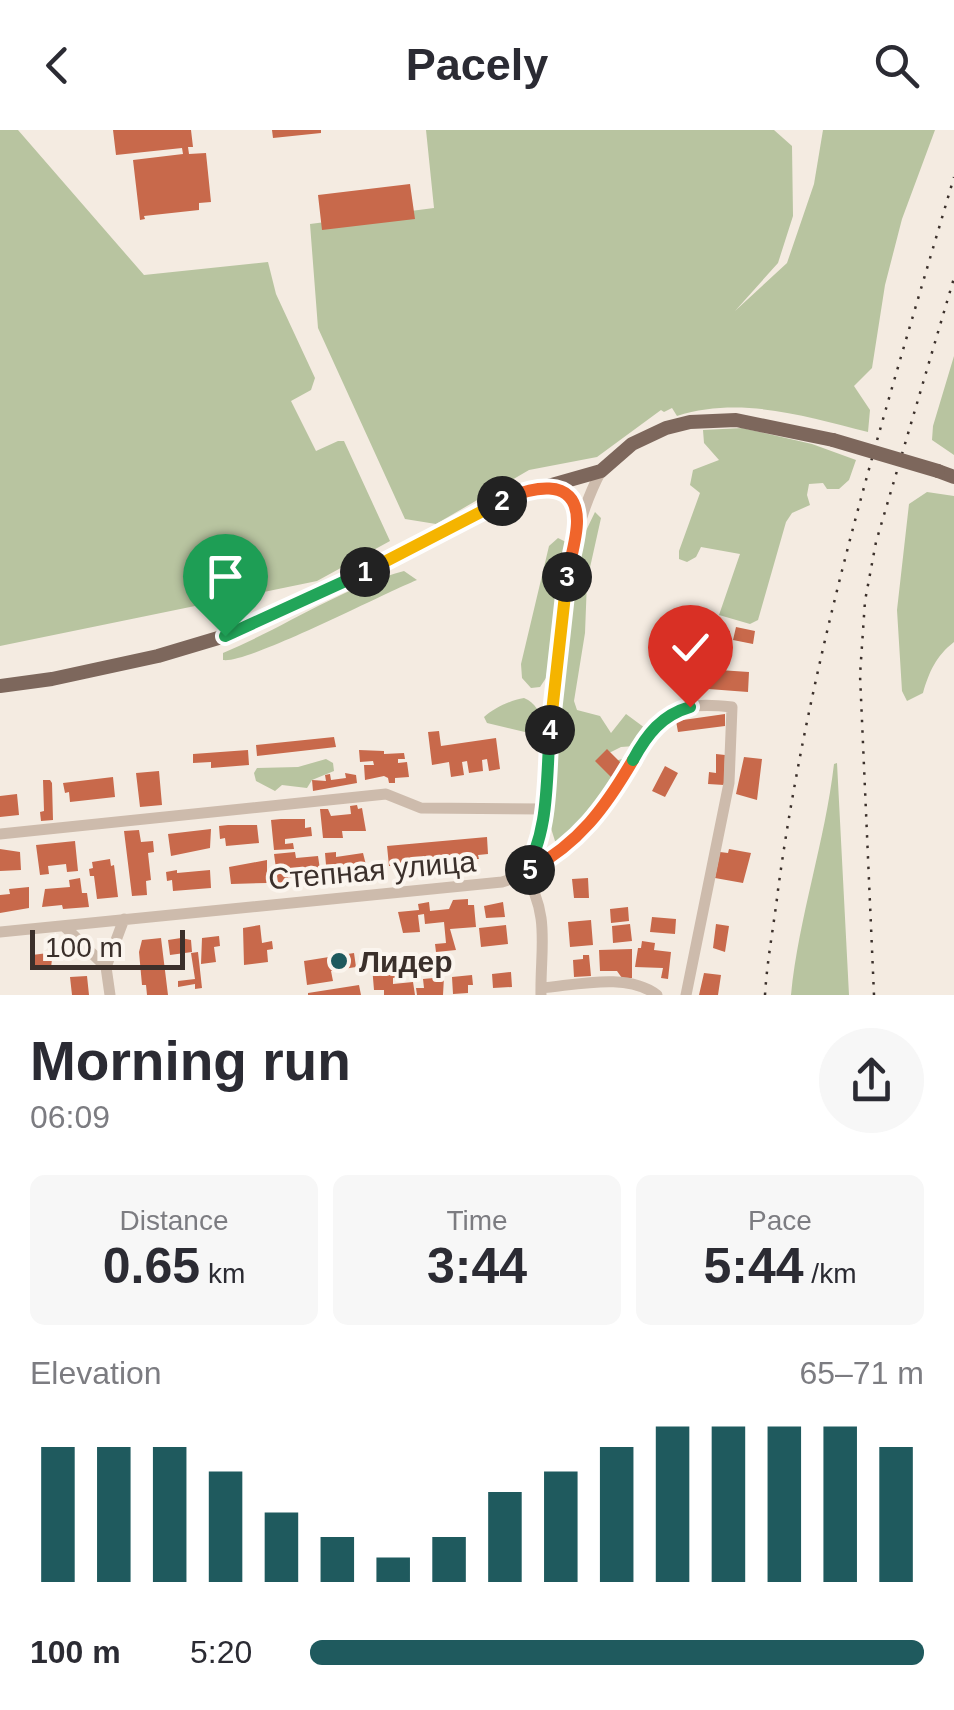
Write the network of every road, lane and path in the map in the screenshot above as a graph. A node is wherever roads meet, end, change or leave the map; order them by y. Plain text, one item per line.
1 (601, 472) junction
2 (954, 476) edge
3 (536, 487) junction
4 (577, 526) junction
5 (0, 686) edge
6 (544, 809) junction
7 (0, 834) edge
8 (524, 873) junction
9 (124, 919) junction
10 (64, 926) junction
11 (0, 932) edge
12 (106, 967) junction
13 (538, 993) edge
14 (110, 995) edge
15 (658, 995) edge
16 (686, 995) edge

1 - 2 main road, bridge
1 - 3 main road
1 - 4 street
3 - 4 street
3 - 5 main road
4 - 6 street
6 - 7 street
6 - 8 street
8 - 9 street, Степная улица
8 - 13 street
8 - 16 street, Степная улица
9 - 10 street, Степная улица
9 - 12 street
10 - 11 street, Степная улица
10 - 12 street
12 - 14 street
13 - 15 street

